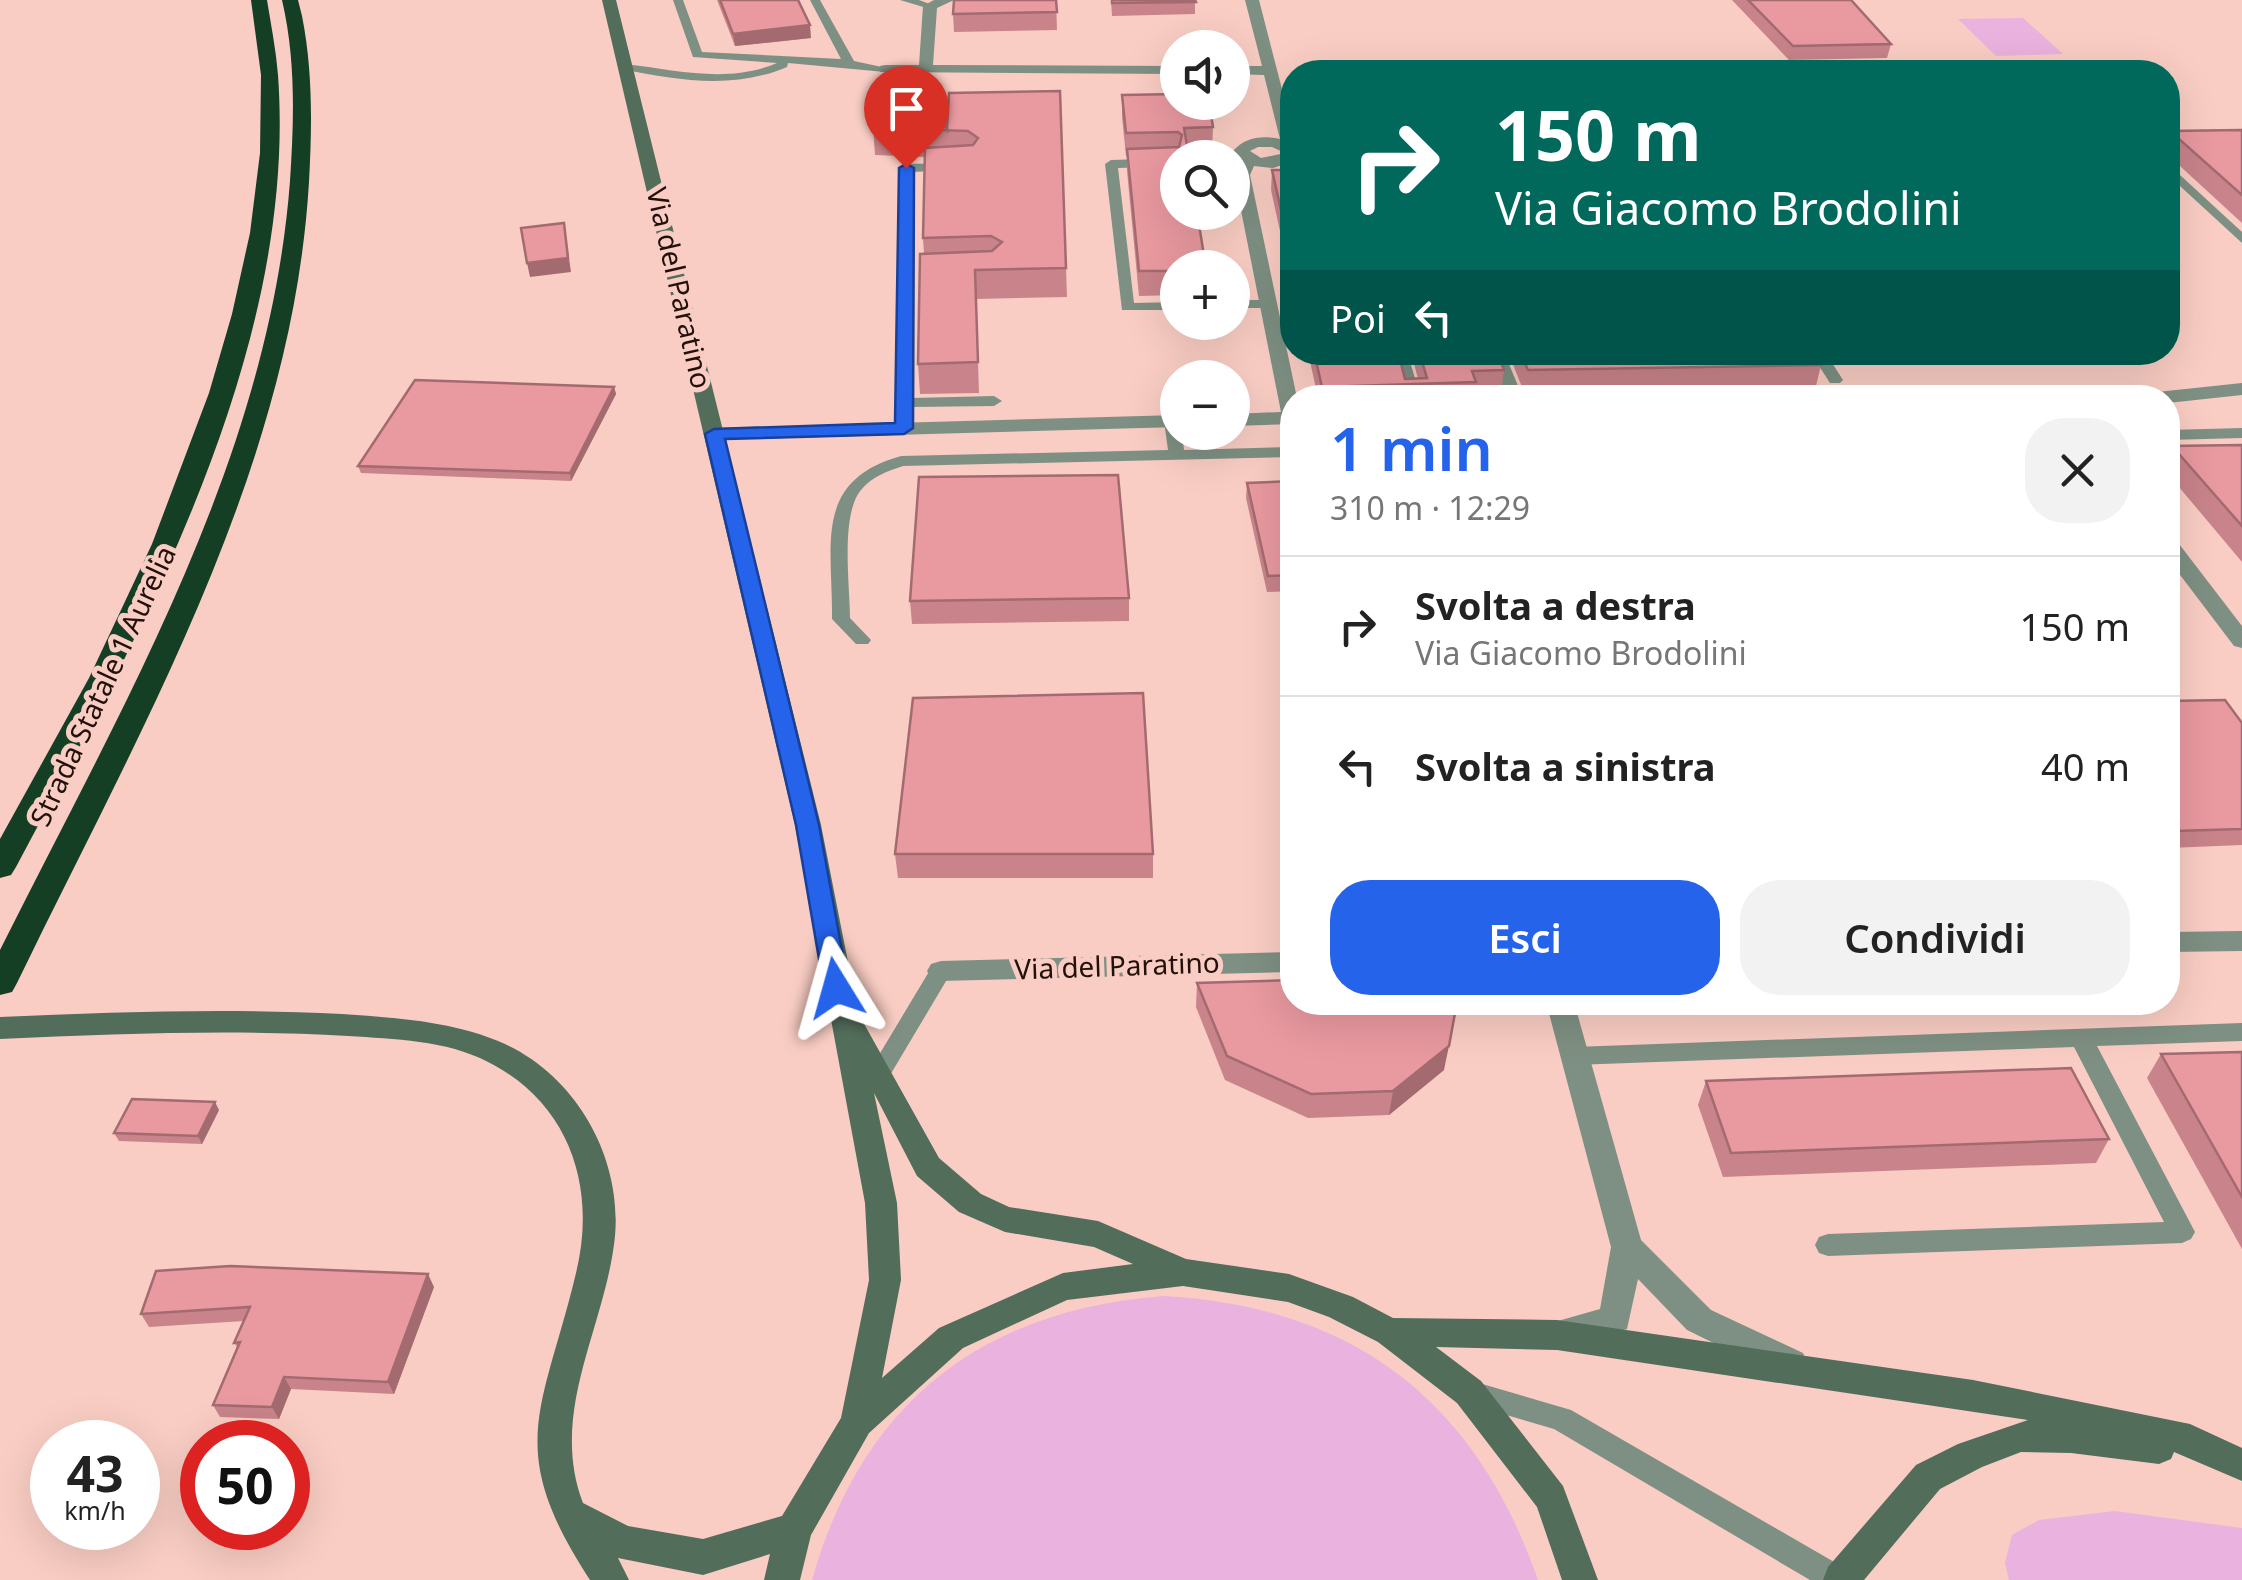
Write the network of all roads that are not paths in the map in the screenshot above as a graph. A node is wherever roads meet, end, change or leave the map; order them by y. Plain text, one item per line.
1 (259, 0) edge
2 (290, 0) edge
3 (609, 0) edge
4 (678, 0) edge
5 (815, 0) edge
6 (905, 0) edge
7 (946, 0) edge
8 (1252, 0) edge
9 (930, 6) junction
10 (848, 61) junction
11 (789, 62) junction
12 (625, 67) junction
13 (885, 69) joint
14 (926, 70) junction
15 (1160, 70) edge
16 (1250, 70) edge
17 (1273, 70) junction
18 (1280, 105) joint
19 (1250, 148) edge
20 (1250, 156) edge
21 (1280, 156) edge
22 (1160, 163) edge
23 (970, 166) edge
24 (2180, 180) edge
25 (1250, 215) edge
26 (2242, 239) edge
27 (925, 275) edge
28 (905, 276) junction
29 (1250, 304) edge
30 (1268, 304) junction
31 (1160, 306) edge
32 (1280, 361) edge
33 (1825, 365) edge
34 (1834, 380) dead end
35 (2242, 389) edge
36 (2180, 396) edge
37 (994, 402) dead end
38 (904, 403) junction
39 (1280, 418) edge
40 (1250, 419) edge
41 (1160, 421) edge
42 (904, 428) junction
43 (2242, 433) edge
44 (714, 434) junction
45 (2180, 434) edge
46 (1178, 450) edge
47 (1280, 452) edge
48 (1178, 454) junction
49 (2180, 561) edge
50 (862, 640) dead end
51 (2242, 642) edge
52 (0, 868) edge
53 (2242, 941) edge
54 (2180, 942) edge
55 (1280, 962) edge
56 (941, 972) joint
57 (0, 984) edge
58 (836, 988) junction
59 (1563, 1015) edge
60 (0, 1028) edge
61 (2242, 1032) edge
62 (2081, 1038) junction
63 (1574, 1056) junction
64 (878, 1076) junction
65 (1828, 1245) dead end
66 (1627, 1247) junction
67 (1183, 1272) junction
68 (1390, 1332) junction
69 (1556, 1335) junction
70 (1805, 1371) junction
71 (1470, 1392) junction
72 (858, 1422) junction
73 (2242, 1466) edge
74 (569, 1514) junction
75 (794, 1530) junction
76 (611, 1580) edge
77 (782, 1580) edge
78 (1580, 1580) edge
79 (1840, 1580) edge

1 - 52 highway, Strada Statale 1 Aurelia
2 - 57 highway, Strada Statale 1 Aurelia
3 - 12 main road, Via del Paratino
4 - 11 lane
5 - 10 lane
6 - 9 lane
7 - 9 street
8 - 17 street
9 - 14 street
10 - 11 lane
10 - 13 lane
11 - 12 lane
12 - 44 main road, Via del Paratino
13 - 14 street
14 - 15 street
16 - 17 street
17 - 18 street
18 - 19 street
20 - 21 street
22 - 31 lane
23 - 28 lane
24 - 26 lane
25 - 30 street
27 - 28 lane
28 - 38 lane
29 - 30 lane
30 - 32 street
33 - 34 lane
35 - 36 street
37 - 38 lane
38 - 42 lane
39 - 40 street
41 - 42 street
42 - 44 street
43 - 45 lane
44 - 58 main road, Via del Paratino
46 - 48 lane
47 - 48 lane
48 - 50 lane
49 - 51 street
53 - 54 street
55 - 56 street, Via del Paratino
56 - 64 lane
58 - 64 main road
58 - 72 main road
59 - 63 street
60 - 74 main road
61 - 62 lane
62 - 63 lane
62 - 65 lane
63 - 66 street
64 - 67 main road
66 - 69 street
66 - 70 street
67 - 68 main road
67 - 72 main road
68 - 69 main road
68 - 71 main road
69 - 70 main road
70 - 73 main road
71 - 78 main road
71 - 79 lane
72 - 75 main road
73 - 79 main road
74 - 75 main road
74 - 76 main road
75 - 77 main road

